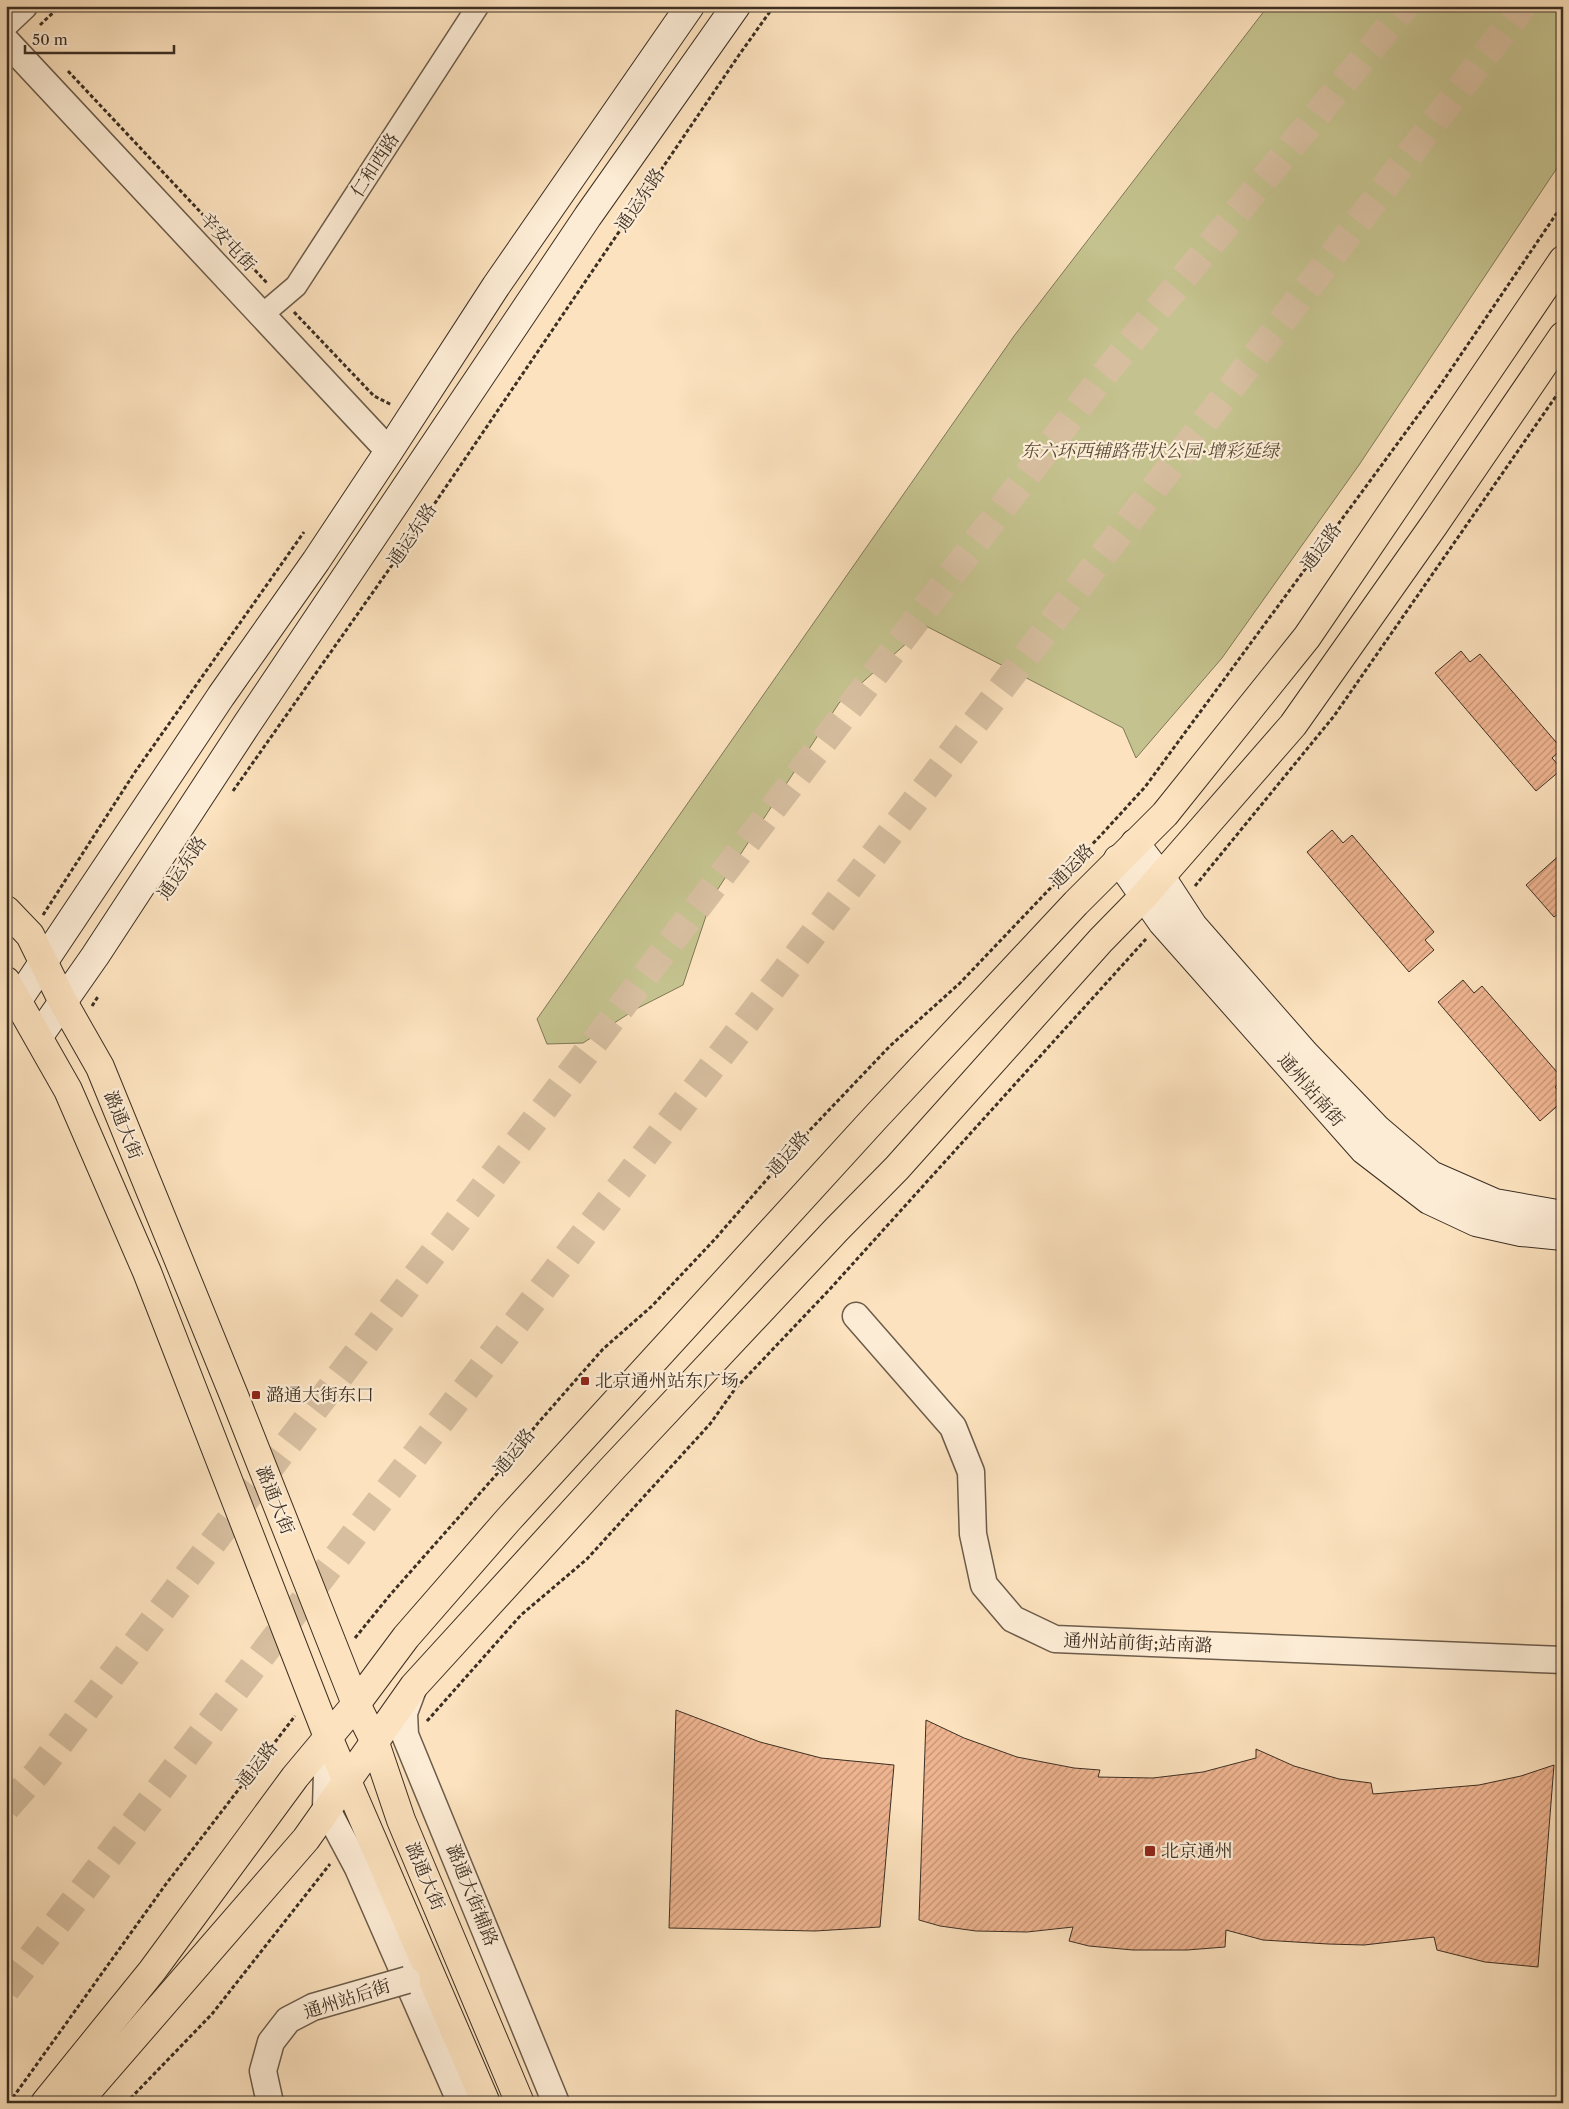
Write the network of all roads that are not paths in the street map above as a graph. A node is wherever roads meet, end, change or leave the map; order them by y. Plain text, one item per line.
1 (24, 6) edge
2 (478, 6) edge
3 (690, 6) edge
4 (736, 6) edge
5 (6, 23) edge
6 (6, 41) edge
7 (1563, 260) edge
8 (272, 307) junction
9 (1563, 336) edge
10 (381, 442) junction
11 (1126, 851) junction
12 (1161, 877) junction
13 (1143, 897) junction
14 (6, 910) edge
15 (1171, 912) junction
16 (44, 963) junction
17 (12, 990) edge
18 (63, 1002) junction
19 (38, 1036) junction
20 (1563, 1215) edge
21 (1563, 1236) edge
22 (856, 1316) dead end
23 (1563, 1660) edge
24 (414, 1686) junction
25 (356, 1704) junction
26 (328, 1737) junction
27 (374, 1740) junction
28 (346, 1780) junction
29 (326, 1808) junction
30 (408, 1980) junction
31 (45, 2103) edge
32 (77, 2103) edge
33 (270, 2103) edge
34 (461, 2103) edge
35 (486, 2103) edge
36 (520, 2103) edge
37 (556, 2103) edge

1 - 5 street
2 - 8 street, 仁和西路
3 - 10 main road
4 - 18 main road, 通运东路
6 - 8 street, 辛安屯街
7 - 11 main road, 通运路
8 - 10 street, 辛安屯街
9 - 12 main road
10 - 16 main road
11 - 12 main road, 通州站南街
11 - 13 main road, 通州站南街
11 - 25 main road, 通运路
12 - 13 main road
12 - 15 main road, 通州站南街
13 - 15 main road, 通州站南街
13 - 24 main road
14 - 16 main road, 潞通大街
15 - 20 main road, 通州站南街
15 - 21 main road, 通州站南街
16 - 17 main road
16 - 18 main road, 潞通大街
17 - 19 main road, 潞通大街
18 - 19 main road, 通运东路
18 - 25 main road, 潞通大街
19 - 26 main road, 潞通大街
22 - 23 street, 通州站前街;站南潞
24 - 27 main road
24 - 37 street, 潞通大街辅路
25 - 26 main road, 通运路
25 - 27 main road, 潞通大街
26 - 28 main road, 潞通大街
26 - 29 street
26 - 31 main road, 通运路
27 - 28 main road
27 - 36 main road, 潞通大街
28 - 29 main road
28 - 35 main road, 潞通大街
29 - 30 street
29 - 32 main road
30 - 33 street, 通州站后街, bridge
30 - 34 street

